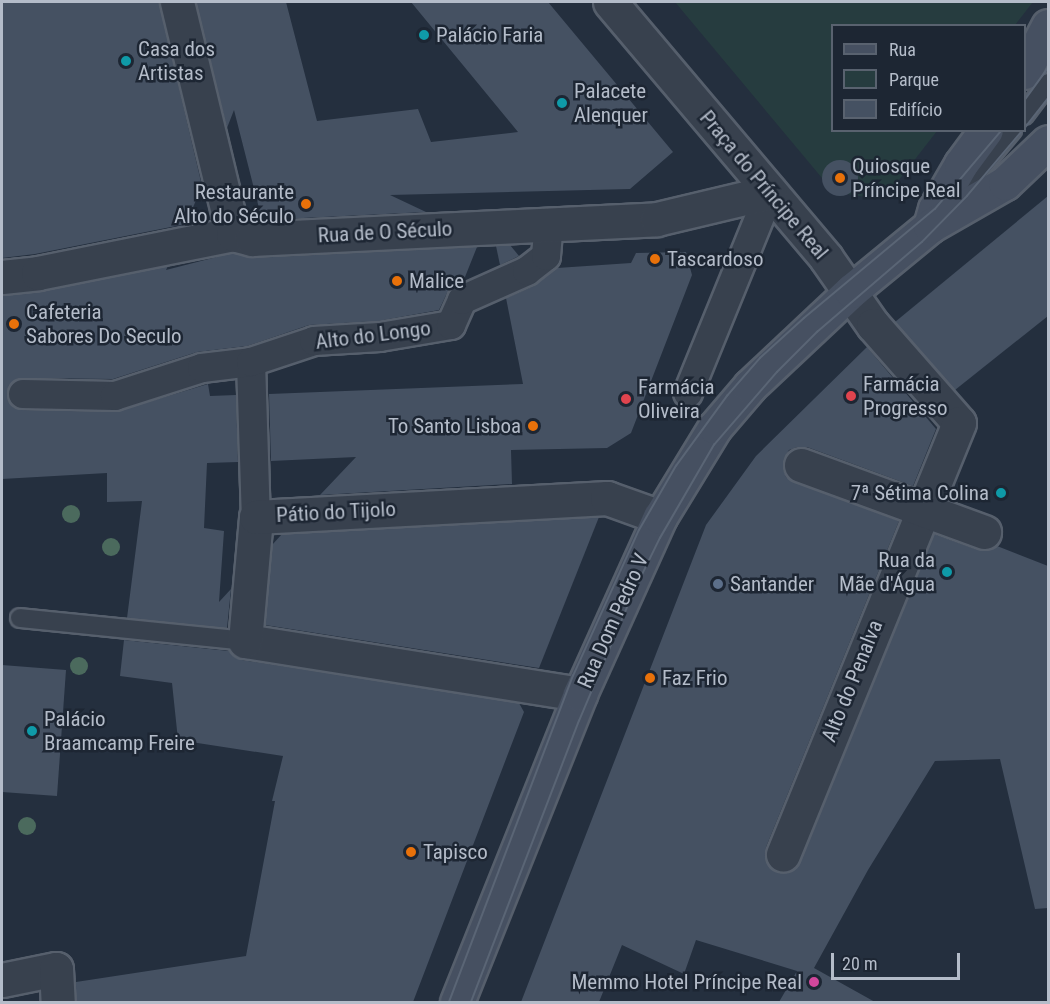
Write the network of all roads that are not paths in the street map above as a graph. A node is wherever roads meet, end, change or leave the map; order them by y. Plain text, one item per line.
1 (177, 2) edge
2 (610, 2) edge
3 (1048, 26) edge
4 (1026, 68) edge
5 (1048, 83) edge
6 (1026, 112) edge
7 (985, 132) edge
8 (1010, 132) edge
9 (1048, 142) edge
10 (770, 192) junction
11 (549, 224) junction
12 (930, 226) junction
13 (233, 234) junction
14 (2, 277) edge
15 (851, 291) junction
16 (252, 362) junction
17 (688, 393) dead end
18 (23, 394) dead end
19 (801, 465) dead end
20 (922, 508) junction
21 (256, 517) junction
22 (660, 517) junction
23 (984, 532) dead end
24 (20, 618) dead end
25 (245, 641) junction
26 (579, 694) junction
27 (783, 854) dead end
28 (2, 980) edge
29 (58, 1002) edge
30 (458, 1002) edge

1 - 13 street
2 - 10 street, Praça do Príncipe Real
3 - 4 main road
5 - 6 lane
7 - 12 main road
8 - 12 lane
9 - 12 main road
10 - 11 street, Rua de O Século
10 - 15 street, Praça do Príncipe Real
10 - 17 street
11 - 13 street, Rua de O Século
11 - 16 street, Alto do Longo
12 - 15 main road
13 - 14 street, Rua de O Século
15 - 20 street
15 - 22 main road, Rua Dom Pedro V
16 - 18 street, Alto do Longo
16 - 21 street
19 - 20 street
20 - 23 street
20 - 27 street, Alto do Penalva
21 - 22 street, Pátio do Tijolo
21 - 25 street, Pátio do Tijolo
22 - 26 main road, Rua Dom Pedro V
24 - 25 lane
25 - 26 street
26 - 30 main road, Rua Dom Pedro V
28 - 29 street

